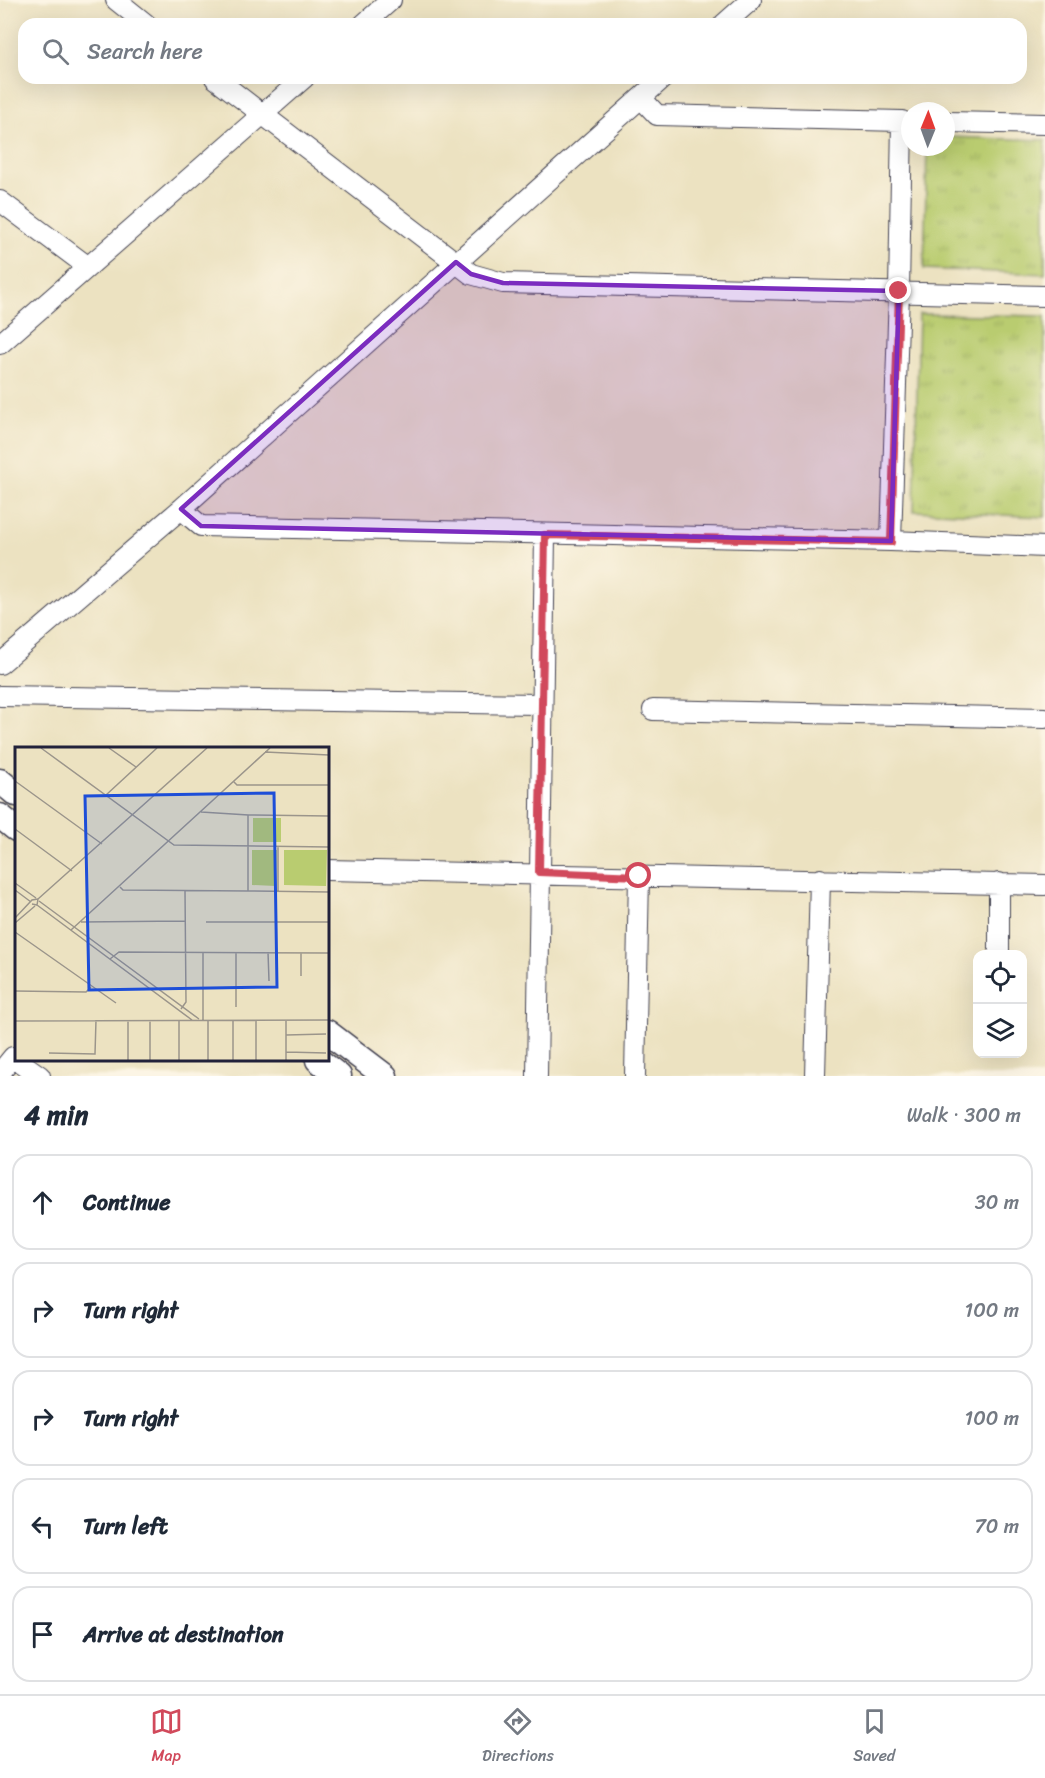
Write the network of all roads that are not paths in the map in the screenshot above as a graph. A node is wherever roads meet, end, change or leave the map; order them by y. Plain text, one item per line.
1 (116, 0) edge
2 (391, 0) edge
3 (751, 0) edge
4 (139, 18) edge
5 (371, 18) edge
6 (731, 18) edge
7 (223, 84) edge
8 (297, 84) edge
9 (656, 84) edge
10 (641, 98) junction
11 (263, 115) junction
12 (901, 121) edge
13 (955, 122) edge
14 (1045, 124) edge
15 (905, 156) edge
16 (0, 201) edge
17 (456, 262) junction
18 (87, 266) junction
19 (899, 291) junction
20 (1045, 296) edge
21 (0, 344) edge
22 (181, 509) junction
23 (545, 535) junction
24 (891, 542) junction
25 (1045, 547) edge
26 (0, 664) edge
27 (0, 696) edge
28 (541, 704) junction
29 (653, 710) dead end
30 (1045, 718) edge
31 (0, 781) edge
32 (15, 793) edge
33 (0, 816) edge
34 (15, 828) edge
35 (328, 870) edge
36 (539, 872) junction
37 (639, 876) junction
38 (820, 879) junction
39 (999, 883) junction
40 (1045, 885) edge
41 (999, 950) edge
42 (328, 1033) edge
43 (12, 1056) edge
44 (19, 1061) edge
45 (320, 1061) edge
46 (0, 1073) edge
47 (40, 1076) edge
48 (339, 1076) edge
49 (385, 1076) edge
50 (537, 1076) edge
51 (635, 1076) edge
52 (815, 1076) edge

1 - 4 street
2 - 5 street
3 - 6 street
7 - 11 street
8 - 11 street
9 - 10 street
10 - 12 street
10 - 17 street
11 - 17 street
11 - 18 street
13 - 14 street
15 - 19 street
16 - 18 street
17 - 19 street
17 - 22 street
18 - 21 street
19 - 20 street
19 - 24 street
22 - 23 street
22 - 26 street
23 - 24 street
23 - 28 street
24 - 25 street
27 - 28 street
28 - 36 street
29 - 30 street
31 - 32 street
33 - 34 street
35 - 36 street
36 - 37 street
36 - 50 street
37 - 38 street
37 - 51 street
38 - 39 street
38 - 52 street
39 - 40 street
39 - 41 street
42 - 49 street
43 - 46 street
44 - 47 street
45 - 48 street

